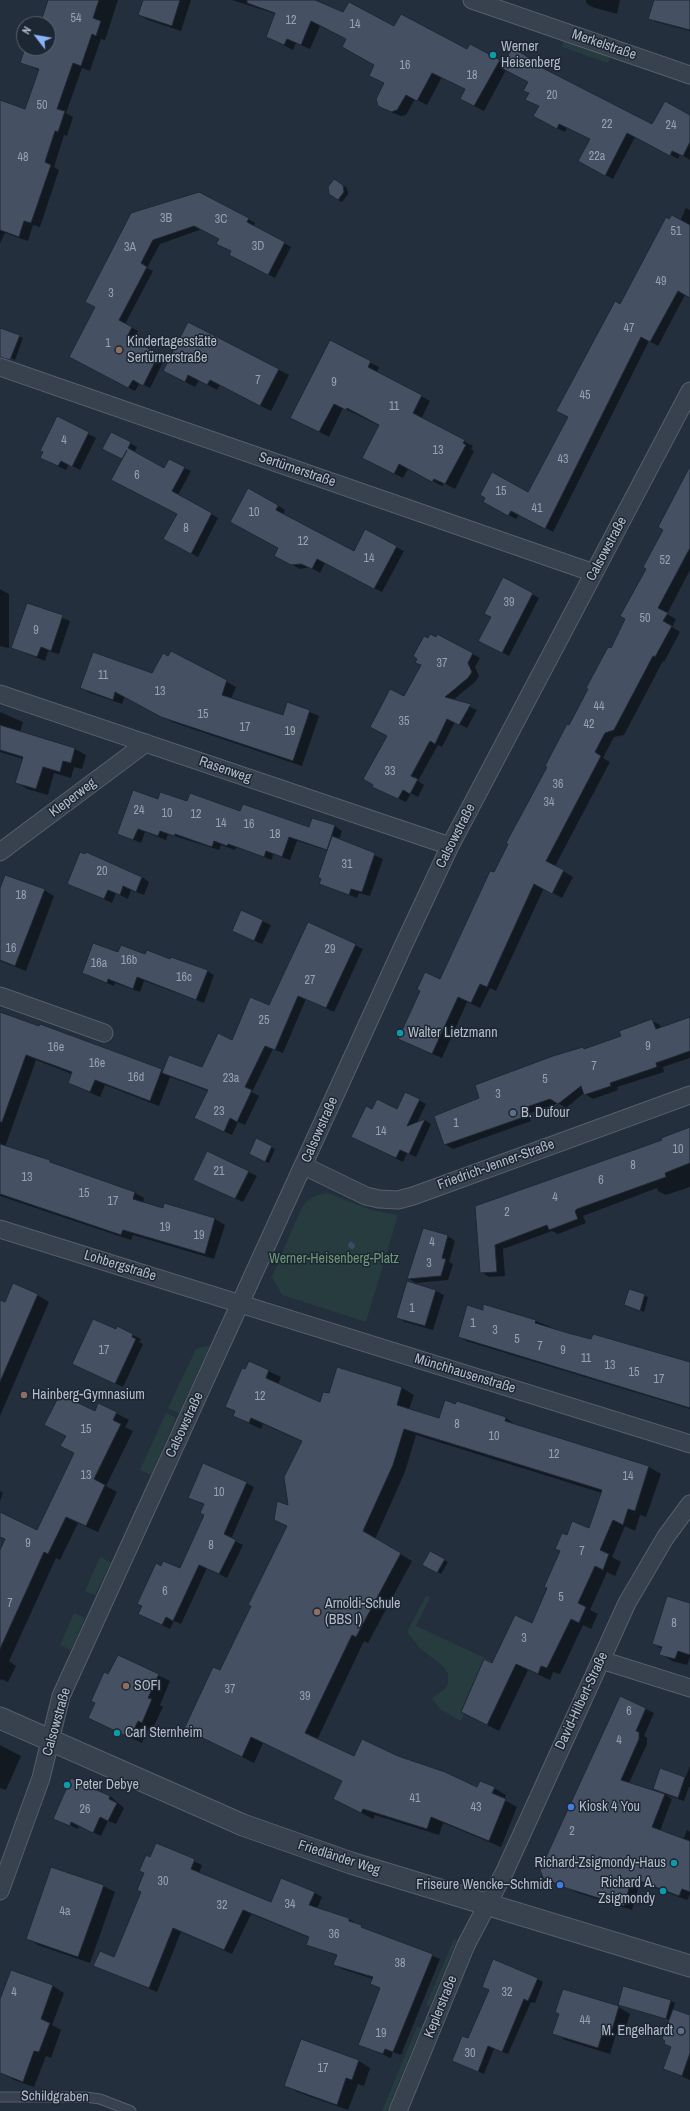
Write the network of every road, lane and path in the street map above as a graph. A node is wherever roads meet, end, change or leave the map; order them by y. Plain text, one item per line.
1 (472, 0) edge
2 (690, 75) edge
3 (0, 367) edge
4 (690, 391) edge
5 (594, 573) junction
6 (0, 694) edge
7 (146, 743) junction
8 (450, 846) junction
9 (0, 852) edge
10 (0, 996) edge
11 (104, 1034) dead end
12 (690, 1095) edge
13 (304, 1166) junction
14 (0, 1229) edge
15 (240, 1304) junction
16 (690, 1444) edge
17 (690, 1504) edge
18 (601, 1660) junction
19 (690, 1688) edge
20 (0, 1718) edge
21 (50, 1740) junction
22 (0, 1891) edge
23 (487, 1904) junction
24 (690, 1966) edge
25 (0, 2097) edge
26 (131, 2111) edge
27 (398, 2111) edge

1 - 2 street, Merkelstraße
3 - 5 street, Sertürnerstraße
4 - 5 street, Calsowstraße
5 - 8 street, Calsowstraße
6 - 7 street, Rasenweg
7 - 8 street, Rasenweg
7 - 9 street, Kleperweg
8 - 13 street, Calsowstraße
10 - 11 street
12 - 13 street, Friedrich-Jenner-Straße
13 - 15 street, Calsowstraße
14 - 15 street, Lohbergstraße
15 - 16 street, Münchhausenstraße
15 - 21 street, Calsowstraße
17 - 18 street, David-Hilbert-Straße
18 - 19 street
18 - 23 street, David-Hilbert-Straße
20 - 21 street, Friedländer Weg
21 - 22 street, Calsowstraße
21 - 23 street, Friedländer Weg
23 - 24 street, Friedländer Weg
23 - 27 street, Keplerstraße
25 - 26 lane, Schildgraben

